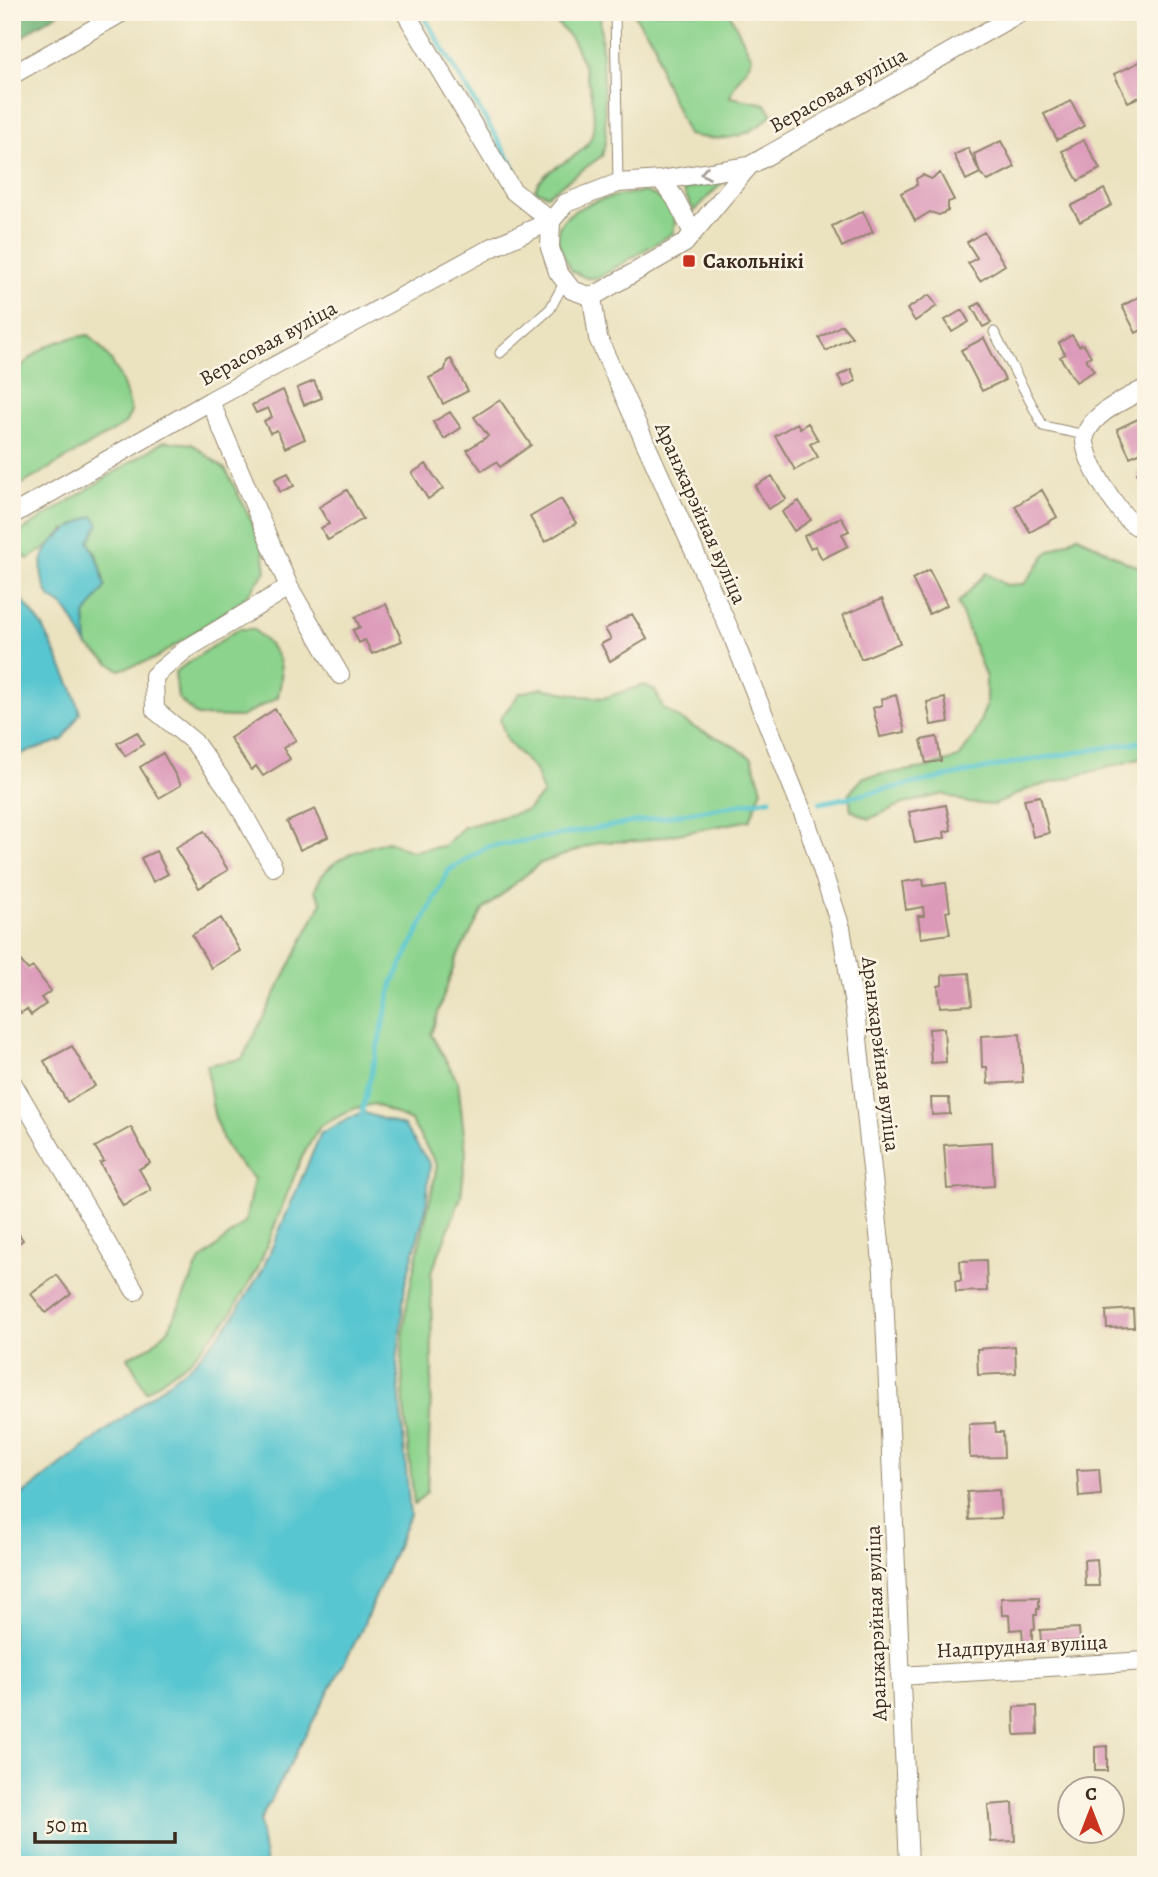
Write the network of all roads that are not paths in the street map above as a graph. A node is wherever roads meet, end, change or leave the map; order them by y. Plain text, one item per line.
1 (123, 12) edge
2 (405, 12) edge
3 (615, 12) edge
4 (1021, 12) edge
5 (12, 75) edge
6 (750, 166) junction
7 (661, 180) junction
8 (618, 183) junction
9 (551, 221) junction
10 (693, 233) junction
11 (565, 281) junction
12 (592, 298) junction
13 (994, 332) dead end
14 (500, 353) dead end
15 (1146, 388) edge
16 (210, 401) junction
17 (1085, 435) junction
18 (12, 514) edge
19 (1146, 528) edge
20 (289, 587) junction
21 (340, 675) dead end
22 (273, 867) dead end
23 (12, 1082) edge
24 (135, 1292) dead end
25 (1146, 1661) edge
26 (901, 1676) junction
27 (909, 1865) edge

1 - 5 street
2 - 9 street
3 - 8 lane
4 - 6 street, Верасовая вуліца
6 -> 7 street, Верасовая вуліца
6 - 10 street, Верасовая вуліца
7 - 8 street, Верасовая вуліца
7 - 10 street
8 - 9 street, Верасовая вуліца
9 - 11 street
9 - 16 street, Верасовая вуліца
10 - 12 street, Верасовая вуліца
11 - 12 street
11 - 14 lane
12 - 26 street, Аранжарэйная вуліца
13 - 17 lane
15 - 17 street
16 - 18 street, Верасовая вуліца
16 - 20 street
17 - 19 street
20 - 21 street
20 - 22 street
23 - 24 street
25 - 26 street, Надпрудная вуліца
26 - 27 street, Аранжарэйная вуліца

